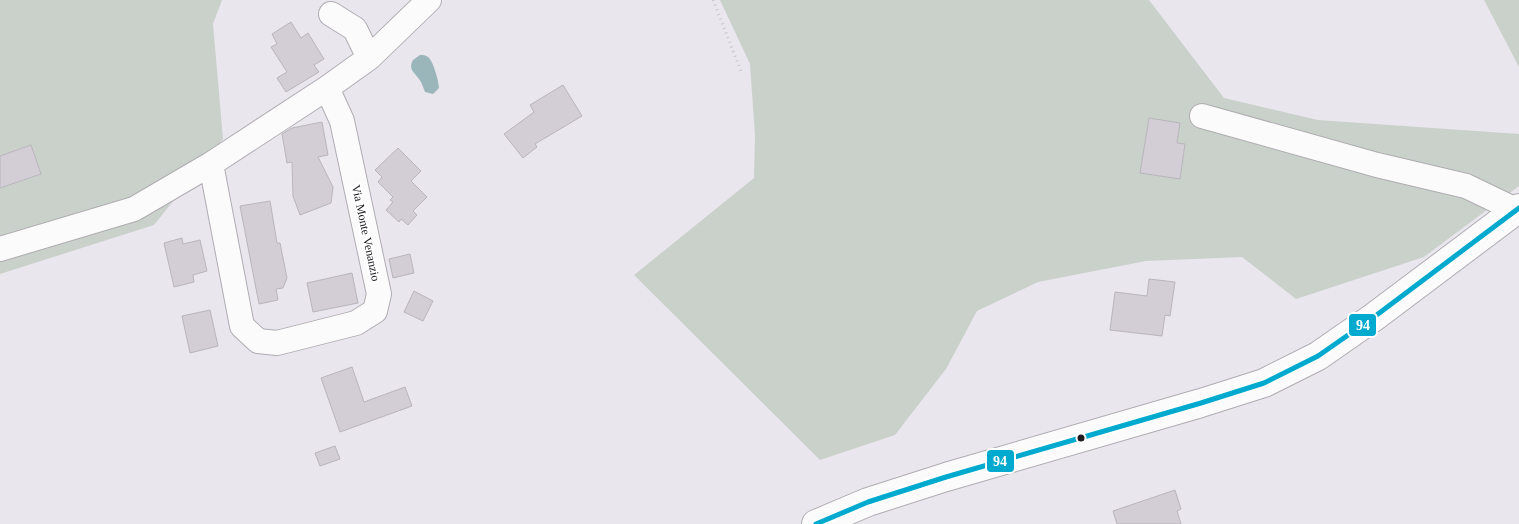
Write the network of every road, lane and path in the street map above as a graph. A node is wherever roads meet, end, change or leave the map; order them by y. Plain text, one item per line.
1 (429, 0) edge
2 (713, 0) edge
3 (331, 14) dead end
4 (368, 58) junction
5 (741, 71) dead end
6 (327, 88) junction
7 (1202, 116) dead end
8 (211, 164) junction
9 (1517, 209) edge
10 (0, 249) edge
11 (816, 524) edge

1 - 4 street
2 - 5 path
3 - 4 street
4 - 6 street
6 - 8 street
6 - 8 street, Via Monte Venanzio
7 - 9 street
8 - 10 street
9 - 11 main road

